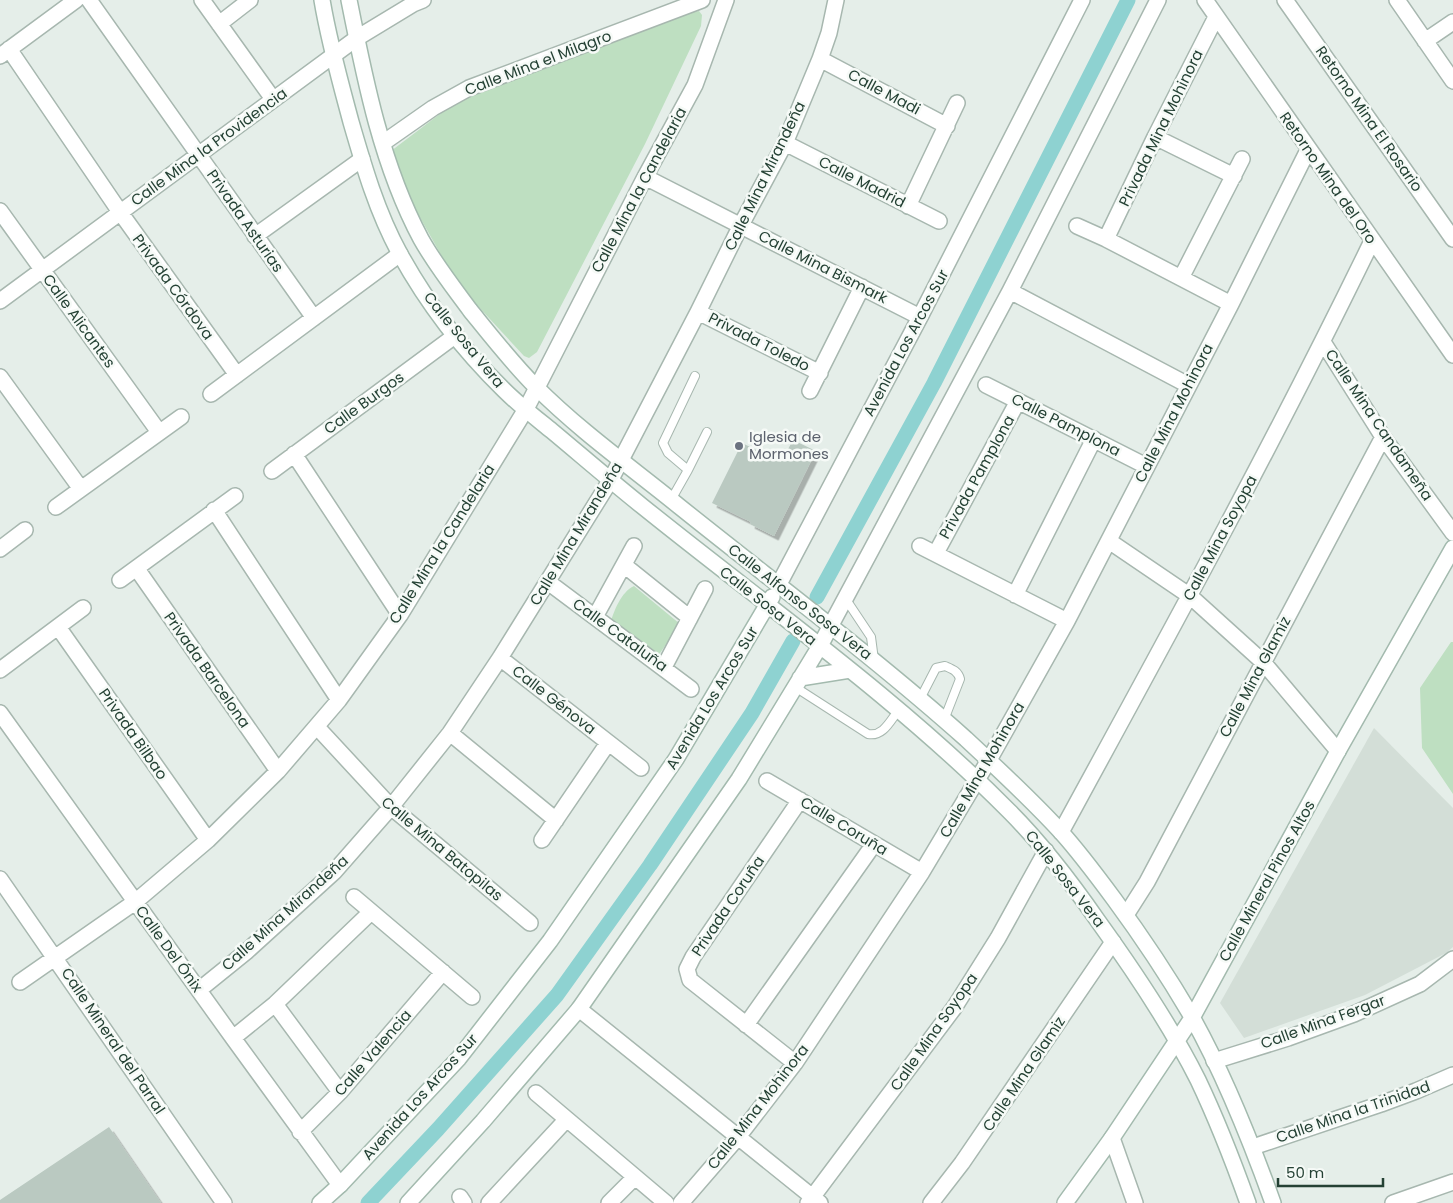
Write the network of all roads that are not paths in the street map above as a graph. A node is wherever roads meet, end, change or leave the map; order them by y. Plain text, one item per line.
1 (76, 0) edge
2 (89, 0) edge
3 (202, 0) edge
4 (250, 0) edge
5 (322, 0) edge
6 (349, 0) edge
7 (702, 0) edge
8 (726, 0) edge
9 (836, 0) edge
10 (1082, 0) edge
11 (1158, 0) edge
12 (1205, 0) edge
13 (1285, 0) edge
14 (1397, 0) edge
15 (416, 1) edge
16 (1216, 17) junction
17 (1453, 22) edge
18 (219, 24) junction
19 (357, 38) junction
20 (1425, 41) junction
21 (4, 53) edge
22 (333, 56) junction
23 (820, 59) junction
24 (1453, 81) edge
25 (273, 100) junction
26 (958, 103) dead end
27 (947, 126) junction
28 (1155, 137) junction
29 (383, 143) junction
30 (785, 143) junction
31 (1308, 150) junction
32 (198, 155) junction
33 (362, 159) junction
34 (1242, 159) dead end
35 (1234, 176) junction
36 (645, 177) junction
37 (908, 206) junction
38 (0, 210) edge
39 (120, 212) junction
40 (939, 222) dead end
41 (741, 225) junction
42 (1077, 226) dead end
43 (255, 236) junction
44 (1106, 239) junction
45 (1453, 239) edge
46 (1372, 241) junction
47 (400, 254) junction
48 (42, 270) junction
49 (1181, 278) junction
50 (862, 287) junction
51 (1010, 291) junction
52 (0, 301) edge
53 (1232, 304) junction
54 (698, 312) junction
55 (920, 317) junction
56 (314, 318) junction
57 (456, 335) junction
58 (1323, 342) junction
59 (1453, 355) edge
60 (820, 372) junction
61 (237, 375) junction
62 (0, 376) edge
63 (695, 376) dead end
64 (986, 385) dead end
65 (1188, 385) junction
66 (536, 387) junction
67 (810, 391) dead end
68 (211, 394) dead end
69 (1018, 401) junction
70 (526, 409) junction
71 (181, 416) dead end
72 (159, 432) junction
73 (707, 432) dead end
74 (1383, 437) junction
75 (1094, 439) junction
76 (294, 454) junction
77 (621, 460) junction
78 (1146, 466) junction
79 (688, 470) junction
80 (272, 471) dead end
81 (610, 480) junction
82 (81, 489) junction
83 (235, 496) dead end
84 (671, 500) junction
85 (56, 508) dead end
86 (214, 510) junction
87 (25, 530) dead end
88 (1453, 533) edge
89 (1109, 541) junction
90 (1, 546) edge
91 (634, 546) dead end
92 (920, 546) dead end
93 (1453, 548) edge
94 (936, 553) junction
95 (624, 565) junction
96 (137, 569) junction
97 (120, 580) dead end
98 (548, 582) junction
99 (779, 584) junction
100 (705, 589) dead end
101 (1015, 595) junction
102 (1190, 596) junction
103 (845, 598) junction
104 (768, 604) junction
105 (83, 608) dead end
106 (400, 615) junction
107 (595, 617) junction
108 (690, 618) junction
109 (1068, 621) junction
110 (831, 625) junction
111 (58, 627) junction
112 (820, 646) junction
113 (500, 658) junction
114 (874, 660) junction
115 (1263, 662) junction
116 (664, 667) junction
117 (0, 670) edge
118 (850, 670) junction
119 (798, 683) junction
120 (691, 689) dead end
121 (920, 699) junction
122 (339, 700) junction
123 (898, 711) junction
124 (0, 712) edge
125 (944, 720) junction
126 (317, 727) junction
127 (450, 733) junction
128 (608, 742) junction
129 (1338, 751) junction
130 (989, 760) junction
131 (641, 768) dead end
132 (278, 771) junction
133 (977, 780) junction
134 (767, 781) dead end
135 (800, 800) junction
136 (390, 807) junction
137 (556, 820) junction
138 (1061, 832) junction
139 (208, 840) junction
140 (542, 840) dead end
141 (874, 844) junction
142 (1046, 851) junction
143 (922, 872) junction
144 (0, 879) edge
145 (354, 897) dead end
146 (136, 902) junction
147 (371, 912) junction
148 (1126, 915) junction
149 (530, 923) dead end
150 (1113, 942) junction
151 (55, 957) junction
152 (1453, 959) edge
153 (443, 972) junction
154 (20, 982) dead end
155 (199, 990) junction
156 (472, 997) dead end
157 (275, 1004) junction
158 (580, 1010) junction
159 (1192, 1018) junction
160 (746, 1025) junction
161 (232, 1038) junction
162 (1176, 1043) junction
163 (1214, 1060) junction
164 (794, 1063) junction
165 (1453, 1075) edge
166 (340, 1092) junction
167 (536, 1093) dead end
168 (566, 1120) junction
169 (300, 1132) junction
170 (738, 1137) junction
171 (1112, 1138) junction
172 (1253, 1147) junction
173 (635, 1176) junction
174 (1453, 1182) edge
175 (340, 1184) junction
176 (814, 1201) edge
177 (224, 1203) edge
178 (320, 1203) edge
179 (408, 1203) edge
180 (488, 1203) edge
181 (609, 1203) edge
182 (666, 1203) edge
183 (681, 1203) edge
184 (931, 1203) edge
185 (1064, 1203) edge
186 (1135, 1203) edge
187 (1248, 1203) edge
188 (1273, 1203) edge
189 (1393, 1203) edge

1 - 21 street
2 - 32 street, Privada Asturias
3 - 18 street
4 - 18 street
5 - 22 street, Calle Sosa Vera
6 - 19 street, Calle Alfonso Sosa Vera
7 - 29 street, Calle Mina el Milagro
8 - 36 street, Calle Mina la Candelaria
9 - 23 street, Calle Mina Mirandeña
10 - 55 street, Avenida Los Arcos Sur
11 - 51 street
12 - 16 street, Retorno Mina del Oro
13 - 45 street, Retorno Mina El Rosario
14 - 20 street
15 - 19 street, Calle Mina la Providencia
16 - 28 street, Privada Mina Mohinora
16 - 31 street, Retorno Mina del Oro
17 - 20 street
18 - 25 street
19 - 22 street, Calle Mina la Providencia
19 - 29 street, Calle Alfonso Sosa Vera
20 - 24 street
21 - 39 street, Privada Córdova
22 - 25 street, Calle Mina la Providencia
22 - 33 street, Calle Sosa Vera
23 - 27 street, Calle Madi
23 - 30 street, Calle Mina Mirandeña
25 - 32 street, Calle Mina la Providencia
26 - 27 street
27 - 37 street
28 - 35 street
28 - 44 street, Privada Mina Mohinora
29 - 66 street, Calle Alfonso Sosa Vera
30 - 37 street, Calle Madrid
30 - 41 street, Calle Mina Mirandeña
31 - 46 street, Retorno Mina del Oro
31 - 53 street, Calle Mina Mohinora
32 - 39 street, Calle Mina la Providencia
32 - 43 street, Privada Asturias
33 - 43 street
33 - 47 street, Calle Sosa Vera
34 - 35 street
35 - 49 street
36 - 41 street, Calle Mina Bismark
36 - 66 street, Calle Mina la Candelaria
37 - 40 street, Calle Madrid
38 - 48 street, Calle Alicantes
39 - 48 street, Calle Mina la Providencia
39 - 61 street, Privada Córdova
41 - 50 street, Calle Mina Bismark
41 - 54 street, Calle Mina Mirandeña
42 - 44 street
43 - 56 street, Privada Asturias
44 - 49 street
46 - 58 street, Calle Mina Soyopa
46 - 59 street, Retorno Mina del Oro
47 - 56 street
47 - 57 street, Calle Sosa Vera
48 - 52 street, Calle Mina la Providencia
48 - 72 street, Calle Alicantes
49 - 53 street
50 - 55 street, Calle Mina Bismark
50 - 60 street, Privada Toledo
51 - 65 street
51 - 103 street
53 - 65 street, Calle Mina Mohinora
54 - 60 street, Privada Toledo
54 - 77 street, Calle Mina Mirandeña
55 - 99 street, Avenida Los Arcos Sur
56 - 61 street
57 - 70 street, Calle Sosa Vera
57 - 76 street, Calle Burgos
58 - 74 street, Calle Mina Candameña
58 - 102 street, Calle Mina Soyopa
60 - 67 street, Privada Toledo
61 - 68 street
62 - 82 street
63 - 79 lane
64 - 69 street, Calle Pamplona
65 - 78 street, Calle Mina Mohinora
66 - 70 street, Calle Mina la Candelaria
66 - 77 street, Calle Alfonso Sosa Vera
69 - 75 street, Calle Pamplona
69 - 94 street, Privada Pamplona
70 - 81 street, Calle Sosa Vera
70 - 106 street, Calle Mina la Candelaria
71 - 72 street
72 - 82 street
73 - 79 lane
74 - 88 street, Calle Mina Candameña
74 - 115 street, Calle Mina Glamiz
75 - 78 street, Calle Pamplona
75 - 101 street
76 - 80 street, Calle Burgos
76 - 106 street
77 - 81 street, Calle Mina Mirandeña
77 - 84 street, Calle Alfonso Sosa Vera
78 - 89 street, Calle Mina Mohinora
79 - 84 lane
81 - 98 street, Calle Mina Mirandeña
81 - 104 street, Calle Sosa Vera
82 - 85 street
83 - 86 street
84 - 99 street, Calle Alfonso Sosa Vera
86 - 96 street
86 - 122 street
87 - 90 street
89 - 102 street
89 - 109 street, Calle Mina Mohinora
91 - 95 street
92 - 94 street
93 - 129 street, Calle Mineral Pinos Altos
94 - 101 street
95 - 107 street
95 - 108 street
96 - 97 street
96 - 132 street, Privada Barcelona
98 - 107 street, Calle Cataluña
98 - 113 street, Calle Mina Mirandeña
99 - 104 street, Avenida Los Arcos Sur
99 - 110 street, Calle Alfonso Sosa Vera
100 - 108 street
101 - 109 street
102 - 115 street
102 - 138 street, Calle Mina Soyopa
103 - 110 street
103 - 114 lane
104 - 112 street, Calle Sosa Vera
104 - 175 street, Avenida Los Arcos Sur
105 - 111 street
106 - 122 street, Calle Mina la Candelaria
107 - 116 street, Calle Cataluña
108 - 116 street
109 - 130 street, Calle Mina Mohinora
110 - 112 street
110 - 114 street, Calle Alfonso Sosa Vera
111 - 117 street
111 - 139 street, Privada Bilbao
112 - 118 street, Calle Sosa Vera
112 - 119 street
113 - 127 street, Calle Mina Mirandeña
113 - 128 street, Calle Génova
114 - 121 street, Calle Alfonso Sosa Vera
115 - 129 street
115 - 148 street, Calle Mina Glamiz
116 - 120 street, Calle Cataluña
118 - 119 street
118 - 123 street, Calle Sosa Vera
119 - 123 lane
119 - 158 street
121 - 125 street, Calle Alfonso Sosa Vera
121 - 125 lane
122 - 126 street, Calle Mina la Candelaria
123 - 133 street, Calle Sosa Vera
124 - 146 street, Calle Del Ónix
125 - 130 street, Calle Alfonso Sosa Vera
126 - 132 street, Calle Mina la Candelaria
126 - 136 street, Calle Mina Batopilas
127 - 136 street, Calle Mina Mirandeña
127 - 137 street
128 - 131 street, Calle Génova
128 - 137 street, Calle Génova
129 - 159 street, Calle Mineral Pinos Altos
130 - 133 street, Calle Mina Mohinora
130 - 138 street, Calle Alfonso Sosa Vera
132 - 139 street, Calle Mina la Candelaria
133 - 142 street, Calle Sosa Vera
133 - 143 street, Calle Mina Mohinora
134 - 135 street, Calle Coruña
135 - 141 street, Calle Coruña
135 - 160 street, Privada Coruña
136 - 149 street, Calle Mina Batopilas
136 - 155 street, Calle Mina Mirandeña
137 - 140 street, Calle Génova
138 - 148 street, Calle Alfonso Sosa Vera
139 - 146 street, Calle Mina la Candelaria
141 - 143 street, Calle Coruña
141 - 160 street
142 - 150 street, Calle Sosa Vera
142 - 176 street, Calle Mina Soyopa
143 - 164 street, Calle Mina Mohinora
144 - 151 street, Calle Mineral del Parral
145 - 147 street
146 - 151 street, Calle Mina la Candelaria
146 - 155 street, Calle Del Ónix
147 - 153 street
147 - 157 street
148 - 159 street, Calle Alfonso Sosa Vera
150 - 162 street, Calle Sosa Vera
150 - 184 street, Calle Mina Glamiz
151 - 154 street, Calle Mina la Candelaria
151 - 177 street, Calle Mineral del Parral
152 - 163 street, Calle Mina Fergar
153 - 156 street
153 - 166 street, Calle Valencia
155 - 161 street, Calle Del Ónix
157 - 161 street
157 - 166 street
158 - 170 street
158 - 179 street
159 - 162 street, Calle Mineral Pinos Altos
159 - 163 street, Calle Alfonso Sosa Vera
160 - 164 street, Privada Coruña
161 - 169 street, Calle Del Ónix
162 - 171 street, Calle Mineral Pinos Altos
162 - 187 street, Calle Sosa Vera
163 - 172 street, Calle Alfonso Sosa Vera
164 - 170 street, Calle Mina Mohinora
165 - 172 street, Calle Mina la Trinidad
166 - 169 street, Calle Valencia
167 - 168 street
168 - 173 street
168 - 180 street
169 - 175 street, Calle Del Ónix
170 - 176 street
170 - 183 street, Calle Mina Mohinora
171 - 185 street, Calle Mineral Pinos Altos
171 - 186 street
172 - 188 street, Calle Alfonso Sosa Vera
173 - 181 street
173 - 182 street
174 - 189 street
175 - 178 street, Avenida Los Arcos Sur

